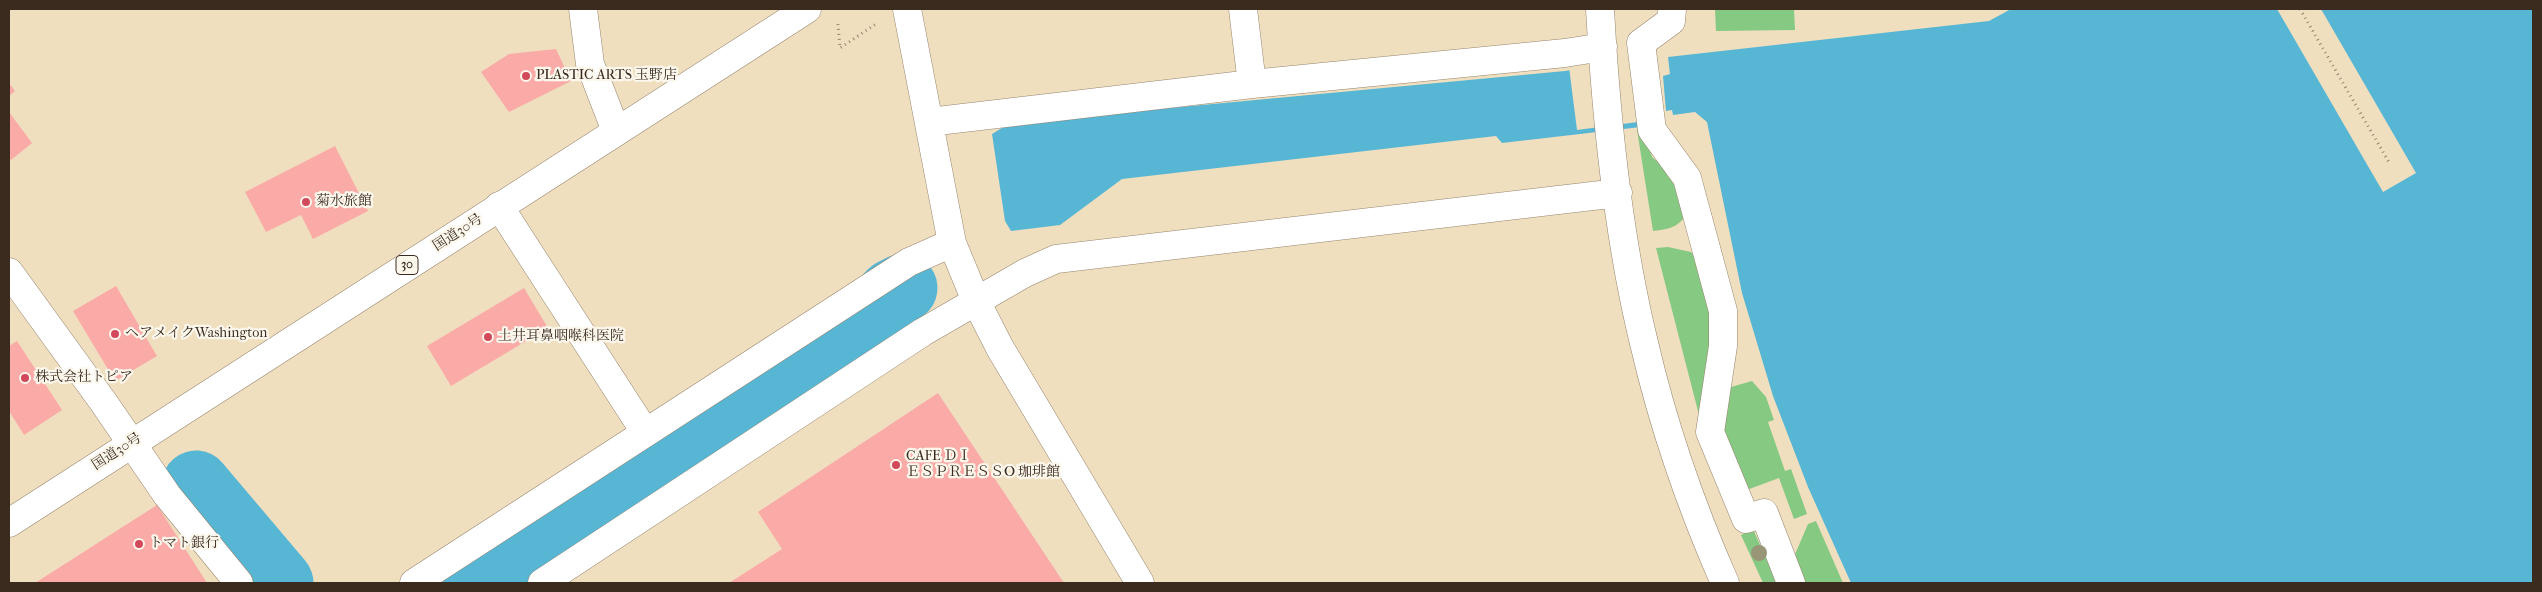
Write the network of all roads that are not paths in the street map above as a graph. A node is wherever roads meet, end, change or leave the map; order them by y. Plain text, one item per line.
1 (583, 9) edge
2 (807, 9) edge
3 (907, 9) edge
4 (1243, 9) edge
5 (1600, 9) edge
6 (1672, 9) edge
7 (1602, 54) junction
8 (1252, 84) junction
9 (929, 122) junction
10 (616, 132) junction
11 (1618, 193) junction
12 (499, 206) junction
13 (952, 243) junction
14 (9, 272) edge
15 (976, 301) junction
16 (645, 432) junction
17 (132, 443) junction
18 (9, 523) edge
19 (231, 581) edge
20 (414, 583) edge
21 (542, 583) edge
22 (1140, 583) edge
23 (1725, 583) edge
24 (1791, 583) edge

1 - 10 main road
2 - 10 main road, 国道30号 / 30
3 - 9 main road
4 - 8 main road
5 - 7 main road
6 - 24 main road
7 - 8 main road
7 - 11 main road
8 - 9 main road
9 - 13 main road
10 - 12 main road, 国道30号 / 30
11 - 15 main road
11 - 23 main road
12 - 16 main road
12 - 17 main road, 国道30号 / 30
13 - 15 main road
13 - 16 main road
14 - 17 main road
15 - 21 main road
15 - 22 main road
16 - 20 main road
17 - 18 main road, 国道30号 / 30
17 - 19 main road

